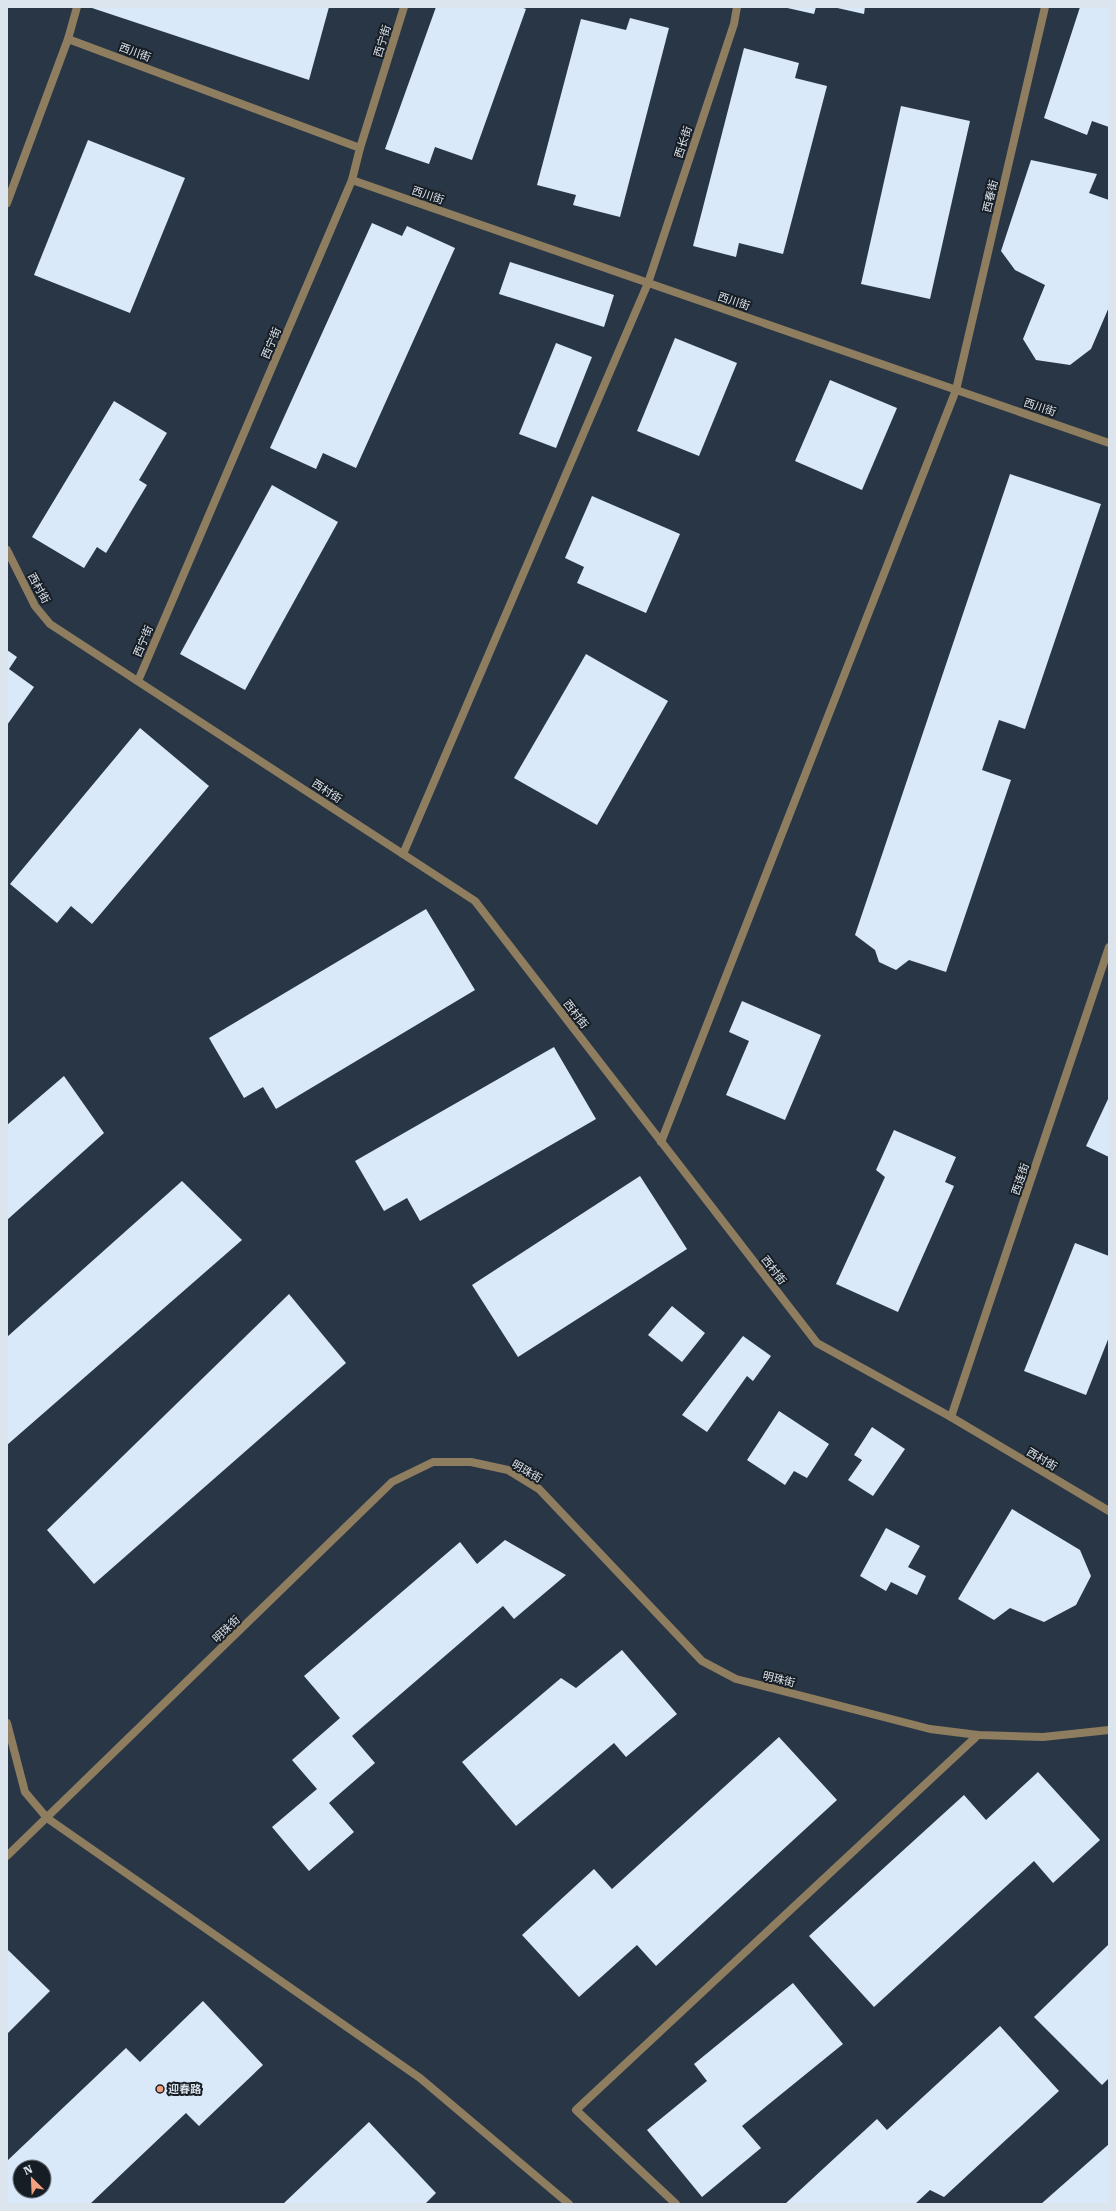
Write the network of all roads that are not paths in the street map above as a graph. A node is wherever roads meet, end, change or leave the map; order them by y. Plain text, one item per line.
1 (77, 7) edge
2 (404, 7) edge
3 (737, 7) edge
4 (1045, 7) edge
5 (68, 39) junction
6 (360, 148) junction
7 (352, 180) junction
8 (7, 203) edge
9 (648, 283) junction
10 (956, 390) junction
11 (1109, 443) edge
12 (7, 550) edge
13 (138, 681) junction
14 (403, 854) junction
15 (1109, 947) edge
16 (661, 1142) junction
17 (951, 1418) junction
18 (1109, 1511) edge
19 (7, 1723) edge
20 (1109, 1730) edge
21 (978, 1735) junction
22 (47, 1818) junction
23 (7, 1856) edge
24 (569, 2204) edge
25 (676, 2204) edge

1 - 5 street
2 - 6 street, 西宁街
3 - 9 street, 西长街
4 - 10 street, 西春街
5 - 6 street, 西川街
5 - 8 street
6 - 7 street, 西宁街
7 - 9 street, 西川街
7 - 13 street, 西宁街
9 - 10 street, 西川街
9 - 14 street, 西长街
10 - 11 street, 西川街
10 - 16 street, 西春街
12 - 13 street, 西村街
13 - 14 street, 西村街
14 - 16 street, 西村街
15 - 17 street, 西连街
16 - 17 street, 西村街
17 - 18 street, 西村街
19 - 22 street
20 - 21 street, 明珠街
21 - 22 street, 明珠街
21 - 25 street
22 - 23 street, 明珠街
22 - 24 street

